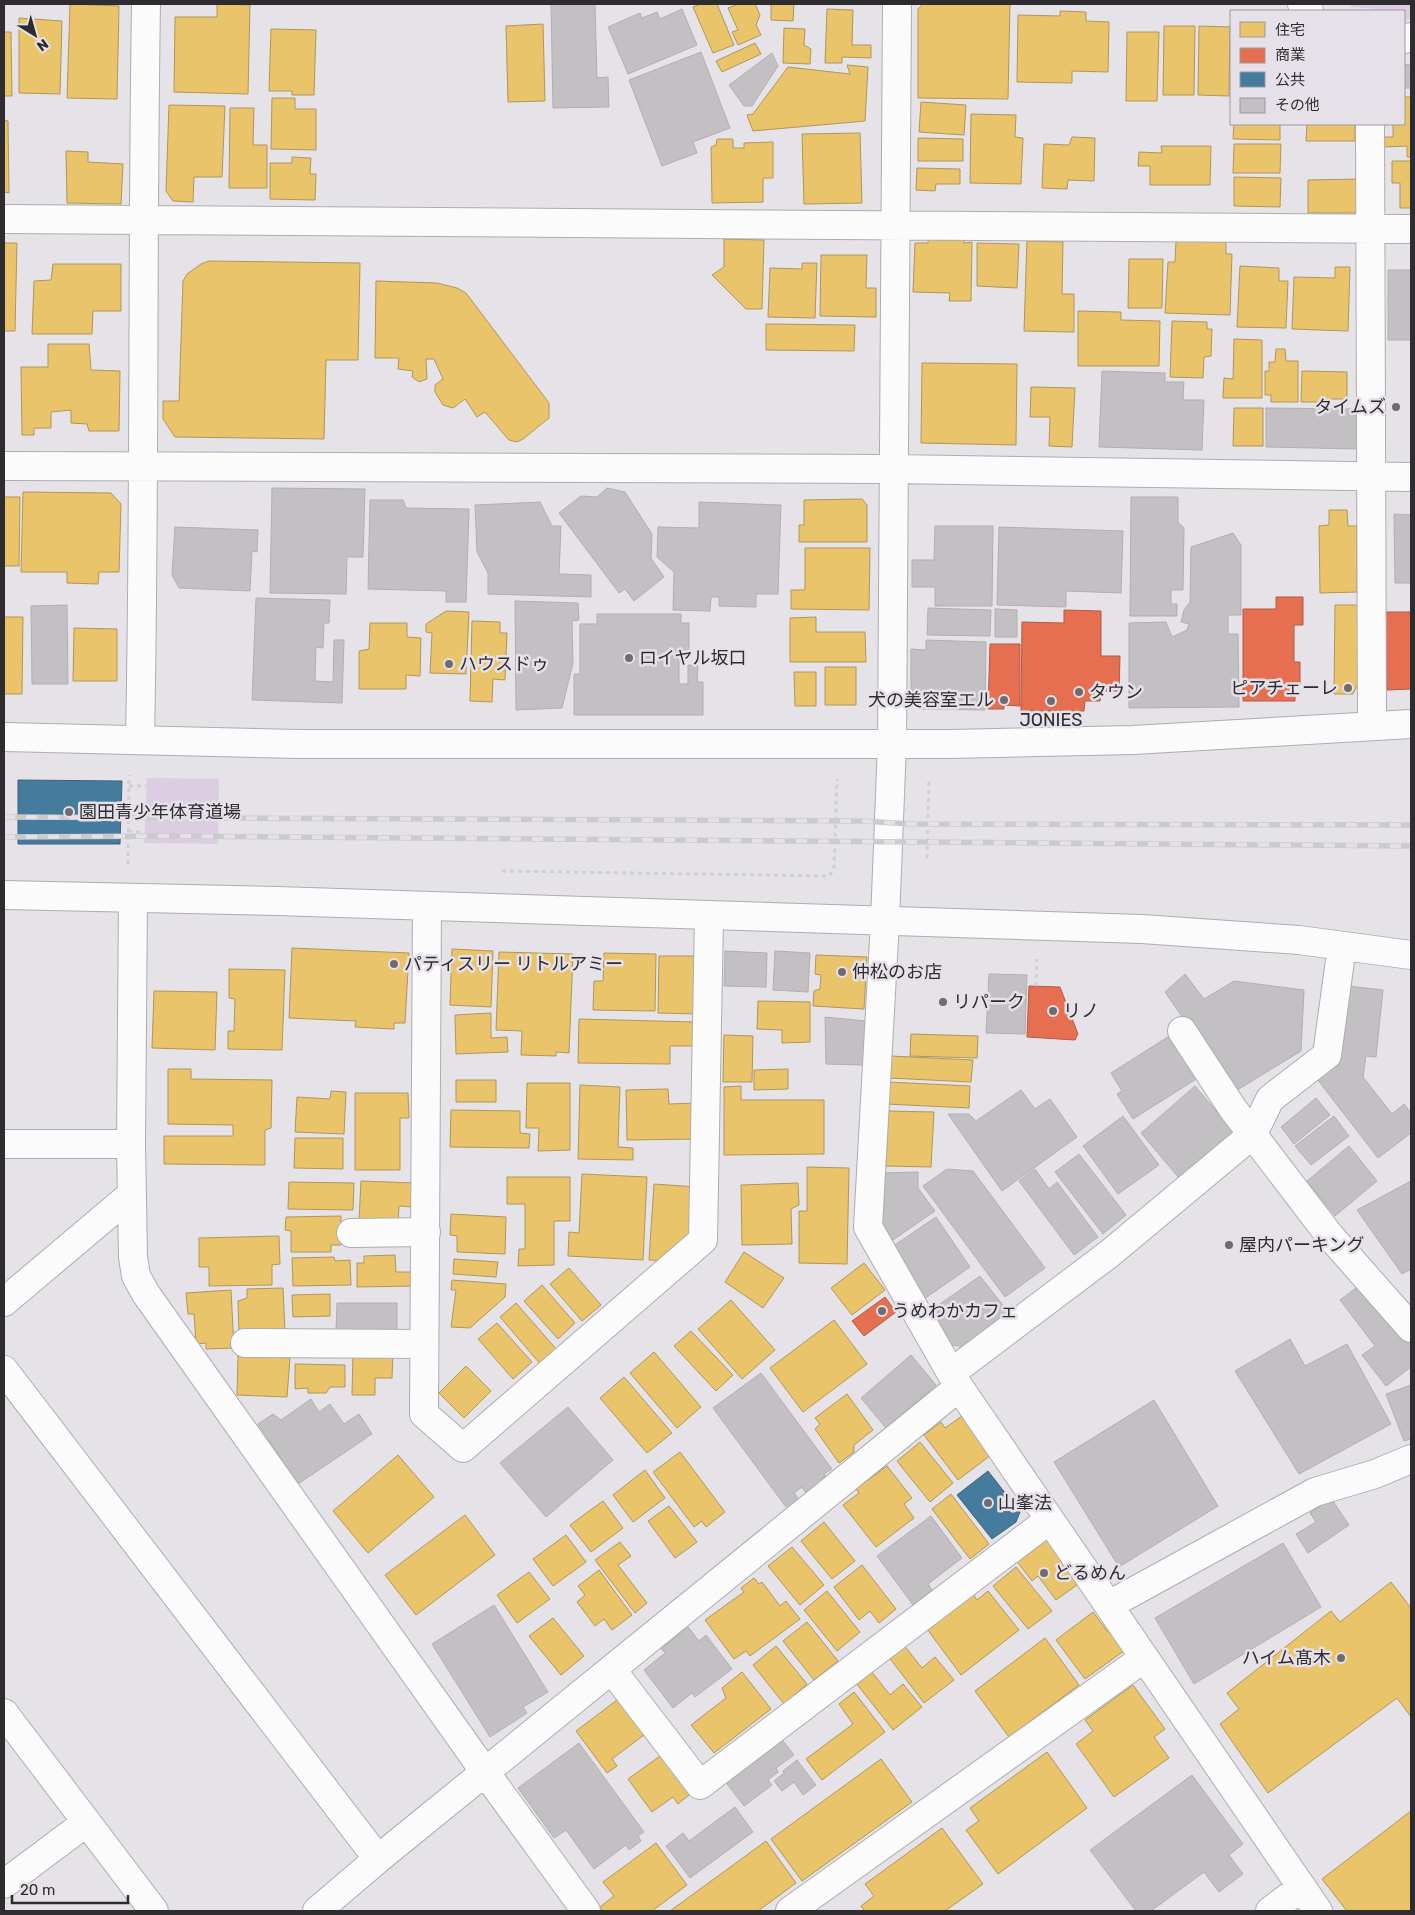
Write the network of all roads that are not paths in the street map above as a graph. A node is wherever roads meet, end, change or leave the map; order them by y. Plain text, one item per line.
1 (146, 4) edge
2 (897, 4) edge
3 (1370, 125) edge
4 (4, 219) edge
5 (142, 221) junction
6 (896, 226) junction
7 (1372, 229) junction
8 (1411, 230) edge
9 (4, 466) edge
10 (144, 468) junction
11 (893, 469) junction
12 (1371, 477) junction
13 (1411, 477) edge
14 (1411, 724) edge
15 (1372, 726) junction
16 (4, 737) edge
17 (140, 740) junction
18 (892, 744) junction
19 (4, 895) edge
20 (133, 898) junction
21 (427, 906) junction
22 (709, 916) junction
23 (885, 921) junction
24 (1342, 946) junction
25 (1411, 955) edge
26 (1182, 1031) dead end
27 (1253, 1134) junction
28 (4, 1144) edge
29 (131, 1144) junction
30 (132, 1195) junction
31 (426, 1232) junction
32 (351, 1233) dead end
33 (4, 1302) edge
34 (1411, 1328) edge
35 (245, 1344) dead end
36 (424, 1344) junction
37 (4, 1370) edge
38 (955, 1380) junction
39 (1411, 1459) edge
40 (1049, 1520) junction
41 (1110, 1606) junction
42 (1144, 1658) junction
43 (612, 1670) junction
44 (4, 1714) edge
45 (485, 1772) junction
46 (87, 1822) junction
47 (378, 1858) junction
48 (4, 1884) edge
49 (1302, 1887) junction
50 (154, 1911) edge
51 (317, 1911) edge
52 (586, 1911) edge
53 (790, 1911) edge
54 (1270, 1911) edge
55 (1318, 1911) edge

1 - 5 street
2 - 6 street
3 - 7 street
4 - 5 street
5 - 6 street
5 - 10 street
6 - 7 street
6 - 11 street
7 - 8 street
7 - 12 street
9 - 10 street
10 - 11 street
10 - 17 street
11 - 12 street
11 - 18 street
12 - 13 street
12 - 15 street
14 - 15 street
15 - 18 street
16 - 17 street
17 - 18 street
18 - 23 street
19 - 20 street
20 - 21 street
20 - 29 street
21 - 22 street
21 - 31 street
22 - 23 street
22 - 36 street
23 - 24 street
23 - 38 street
24 - 25 street
24 - 27 street
26 - 27 street
27 - 34 street
27 - 38 street
28 - 29 street
29 - 30 street
30 - 33 street
30 - 45 street
31 - 32 street
31 - 36 street
35 - 36 street
37 - 47 street
38 - 40 street
38 - 43 street
39 - 41 street
40 - 41 street
40 - 43 street
41 - 42 street
42 - 49 street
42 - 53 street
43 - 45 street
44 - 46 street
45 - 47 street
45 - 52 street
46 - 48 street
46 - 50 street
47 - 51 street
49 - 54 street
49 - 55 street

